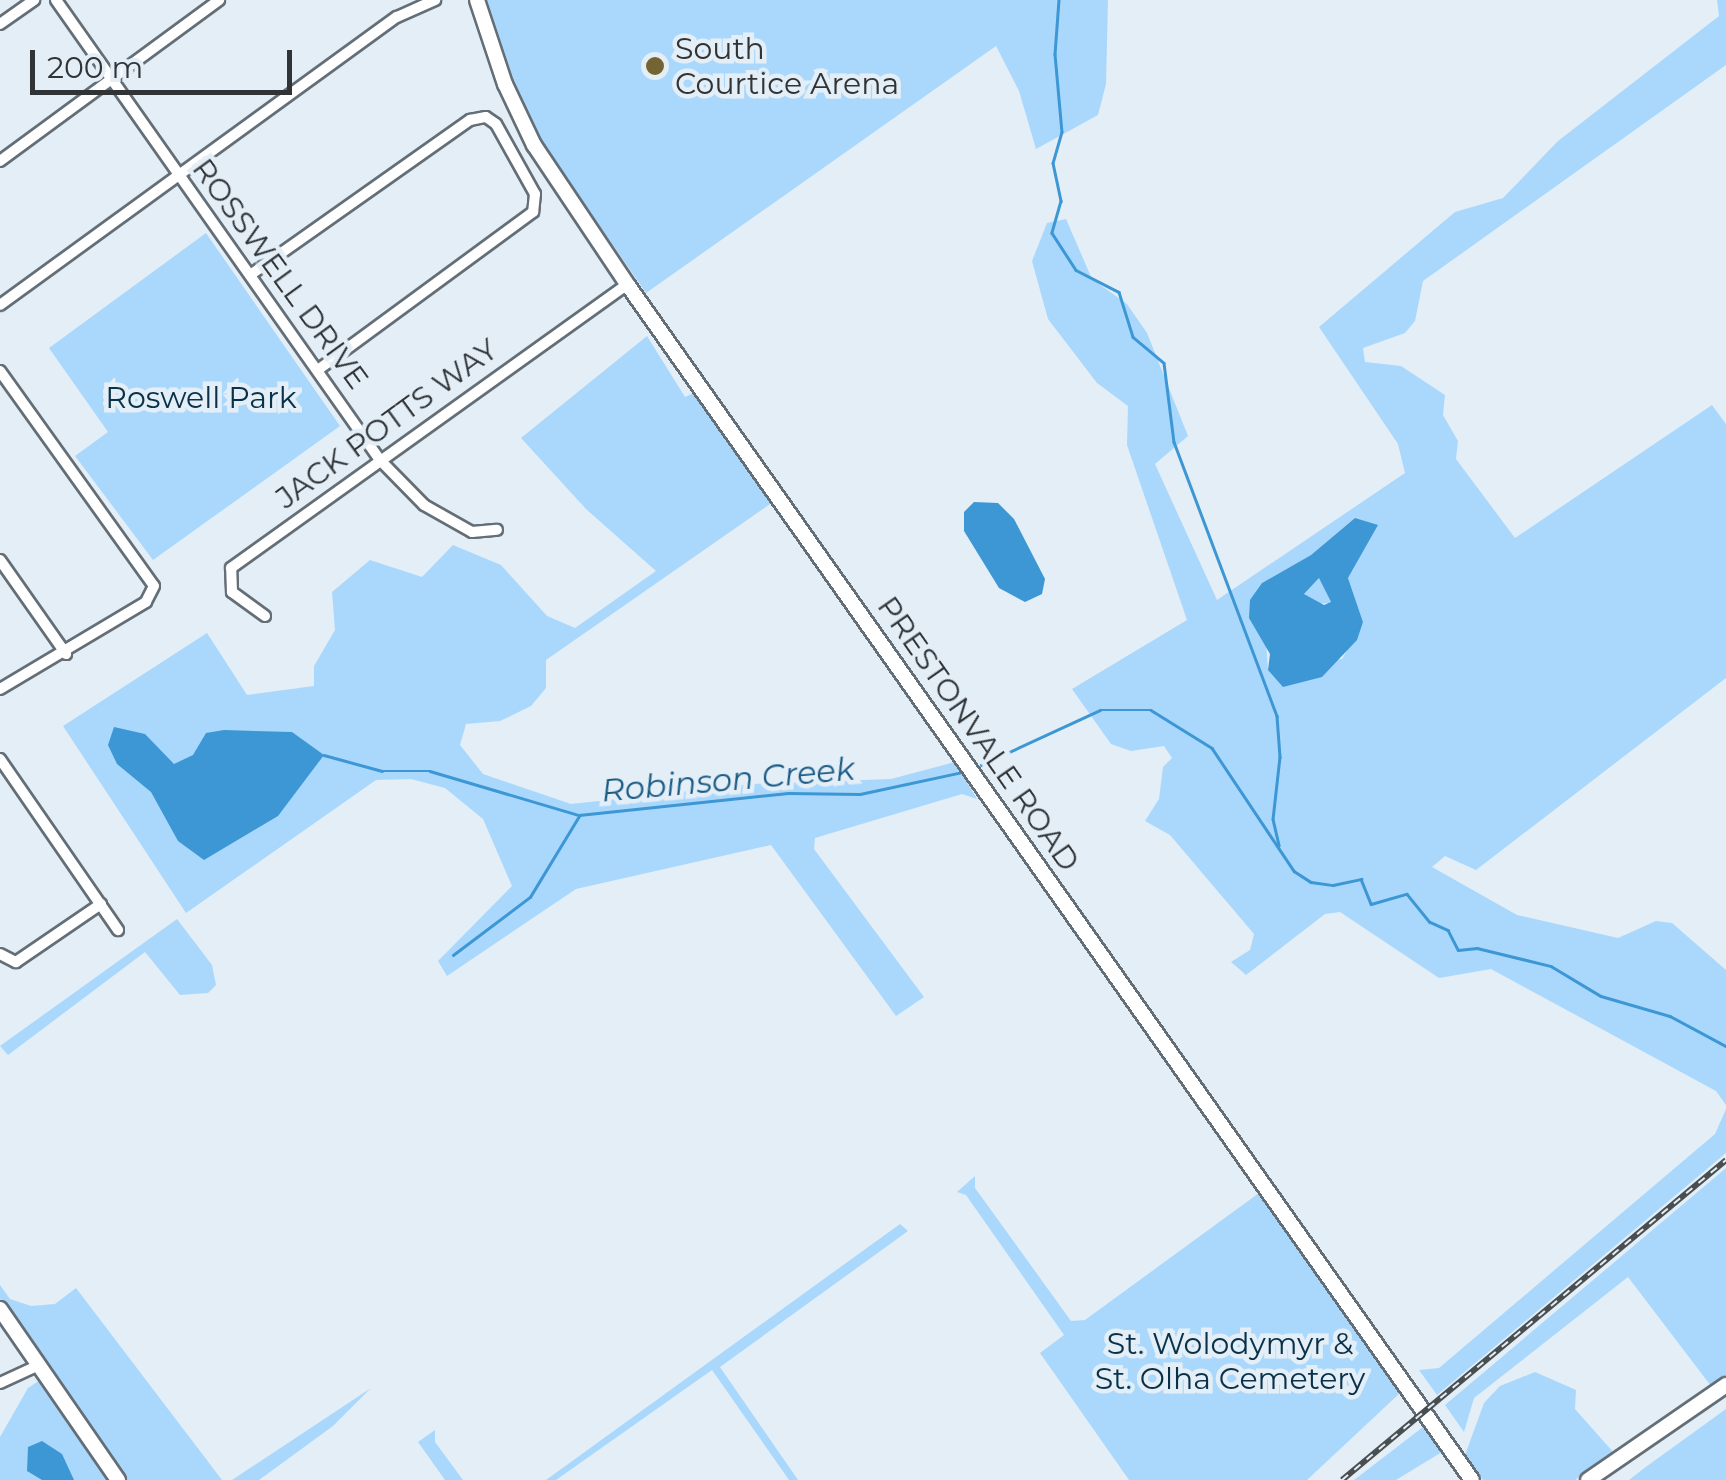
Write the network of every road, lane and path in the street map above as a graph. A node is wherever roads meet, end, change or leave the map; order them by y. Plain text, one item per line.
1 (34, 0) edge
2 (56, 0) edge
3 (219, 0) edge
4 (434, 0) edge
5 (477, 0) edge
6 (0, 24) edge
7 (110, 79) junction
8 (0, 161) edge
9 (179, 175) junction
10 (253, 273) junction
11 (627, 284) junction
12 (0, 305) edge
13 (319, 369) junction
14 (0, 370) edge
15 (380, 460) junction
16 (497, 530) dead end
17 (0, 560) edge
18 (265, 616) dead end
19 (66, 654) junction
20 (0, 689) edge
21 (0, 758) edge
22 (100, 904) junction
23 (118, 930) dead end
24 (0, 954) edge
25 (0, 1309) edge
26 (39, 1365) junction
27 (0, 1383) edge
28 (1726, 1385) edge
29 (118, 1480) edge
30 (1472, 1480) edge
31 (1588, 1480) edge

1 - 6 street
2 - 7 street, ROSSWELL DRIVE
3 - 7 street
4 - 9 street
5 - 11 street, PRESTONVALE ROAD
7 - 8 street
7 - 9 street, ROSSWELL DRIVE
9 - 10 street, ROSSWELL DRIVE
9 - 12 street
10 - 13 street, ROSSWELL DRIVE
10 - 13 street
11 - 15 street, JACK POTTS WAY
11 - 30 street, PRESTONVALE ROAD
13 - 15 street, ROSSWELL DRIVE
14 - 19 street
15 - 16 street, ROSSWELL DRIVE
15 - 18 street, JACK POTTS WAY
17 - 19 street
19 - 20 street
21 - 22 street
22 - 23 street
22 - 24 street
25 - 26 street
26 - 27 street
26 - 29 street
28 - 31 street

